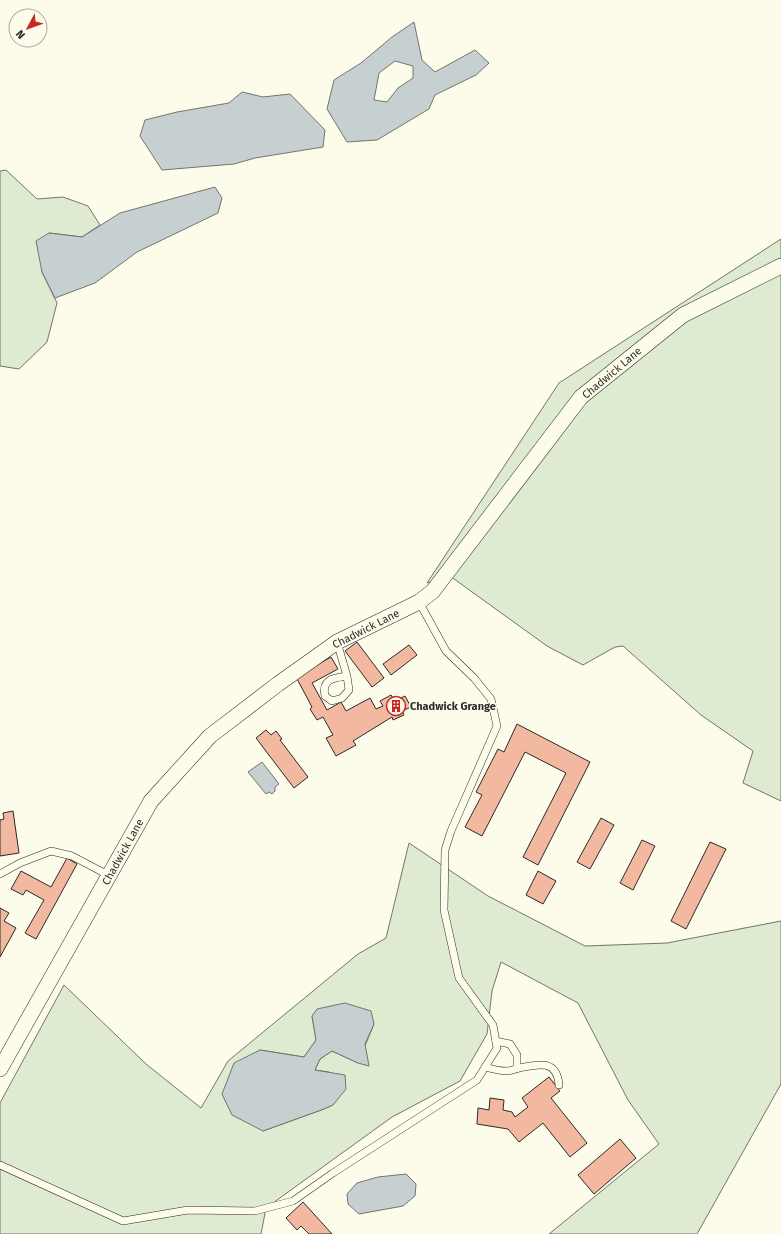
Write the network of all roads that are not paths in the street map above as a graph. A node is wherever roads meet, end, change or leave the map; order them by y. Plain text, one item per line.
1 (781, 266) edge
2 (420, 602) junction
3 (337, 642) junction
4 (347, 676) dead end
5 (0, 874) edge
6 (110, 876) junction
7 (496, 1041) junction
8 (485, 1067) junction
9 (517, 1068) junction
10 (0, 1069) edge
11 (559, 1085) dead end
12 (0, 1165) edge

1 - 2 street, Chadwick Lane
2 - 3 street, Chadwick Lane
2 - 7 lane
3 - 4 lane
3 - 6 street, Chadwick Lane
5 - 6 lane
6 - 10 street, Chadwick Lane
7 - 8 lane
7 - 9 lane
8 - 9 lane
8 - 12 lane
9 - 11 lane

